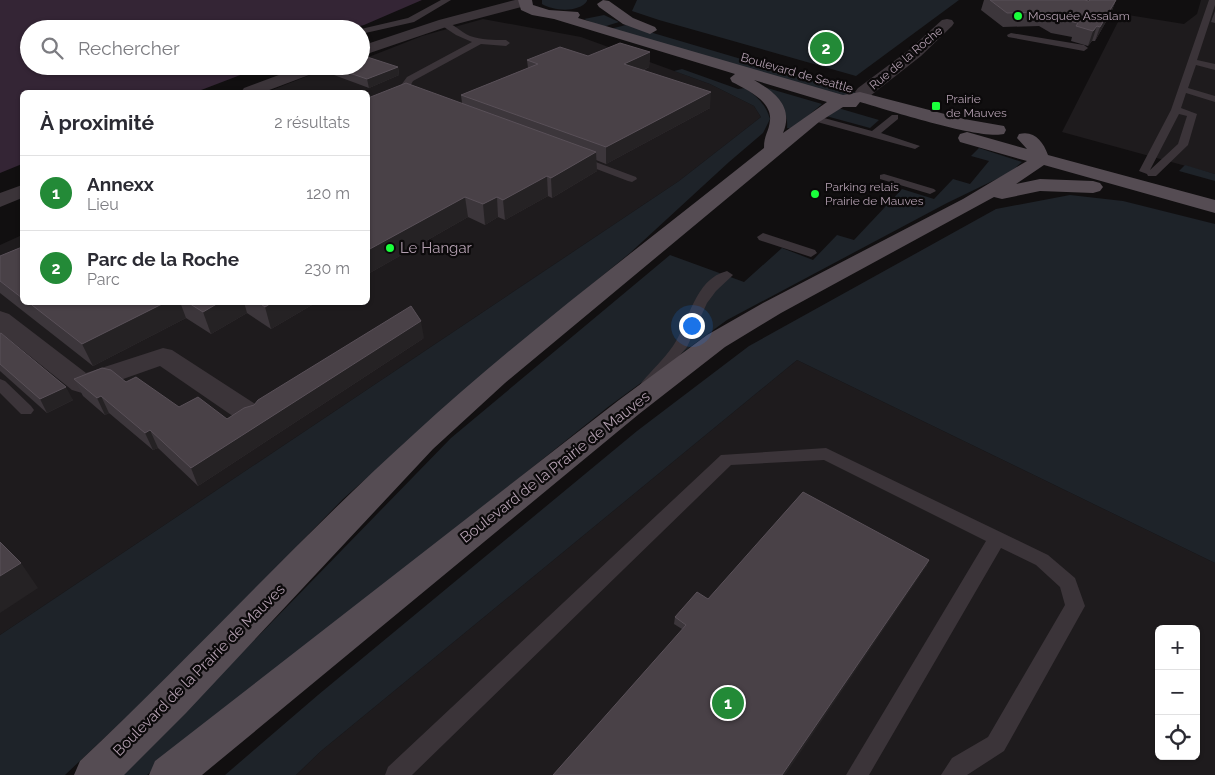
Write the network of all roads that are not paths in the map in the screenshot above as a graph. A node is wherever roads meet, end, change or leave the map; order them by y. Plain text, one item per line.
1 (447, 0) edge
2 (604, 2) edge
3 (1213, 2) edge
4 (528, 4) edge
5 (428, 12) junction
6 (554, 15) junction
7 (463, 18) junction
8 (444, 23) junction
9 (947, 23) dead end
10 (370, 30) edge
11 (1202, 30) junction
12 (1215, 32) edge
13 (1012, 35) dead end
14 (478, 42) junction
15 (506, 43) dead end
16 (370, 48) edge
17 (1084, 48) edge
18 (680, 54) junction
19 (1192, 61) junction
20 (1215, 67) edge
21 (295, 75) edge
22 (1182, 89) junction
23 (255, 90) edge
24 (864, 92) junction
25 (420, 99) edge
26 (1215, 99) edge
27 (840, 101) junction
28 (1176, 110) junction
29 (895, 117) junction
30 (813, 118) junction
31 (997, 130) junction
32 (874, 134) junction
33 (1026, 138) junction
34 (916, 146) dead end
35 (774, 148) junction
36 (570, 156) edge
37 (1039, 159) junction
38 (1148, 172) junction
39 (884, 177) dead end
40 (632, 179) dead end
41 (1114, 180) junction
42 (930, 191) dead end
43 (1215, 191) edge
44 (20, 192) edge
45 (0, 201) edge
46 (970, 204) junction
47 (1215, 207) edge
48 (1215, 213) edge
49 (763, 236) dead end
50 (811, 253) dead end
51 (727, 275) dead end
52 (0, 319) edge
53 (0, 384) edge
54 (628, 407) junction
55 (26, 410) dead end
56 (250, 414) edge
57 (997, 538) junction
58 (95, 775) edge
59 (170, 775) edge
60 (396, 775) edge
61 (857, 775) edge
62 (952, 775) edge

1 - 5 lane
2 - 6 main road
2 - 24 main road, Boulevard de Seattle
3 - 11 lane
4 - 6 main road
4 - 7 street
5 - 7 lane
5 - 10 lane
6 - 18 main road, Boulevard de Seattle
7 - 8 street
8 - 14 lane
8 - 16 street
9 - 24 street, Rue de la Roche
11 - 12 lane
11 - 19 lane
13 - 17 lane
14 - 15 lane
14 - 25 lane
18 - 27 main road, Boulevard de Seattle
18 - 35 main road
19 - 20 lane
19 - 22 lane
21 - 23 street
22 - 26 lane
22 - 28 lane
24 - 31 main road, Boulevard de Seattle
27 - 29 main road, Boulevard de Seattle
27 - 30 main road, Boulevard de la Prairie de Mauves
27 - 31 main road, Boulevard de Seattle
28 - 38 lane
28 - 38 lane
29 - 32 lane
29 - 37 main road, Boulevard de Seattle
30 - 32 lane
30 - 35 main road, Boulevard de la Prairie de Mauves
31 - 33 main road, Boulevard de Seattle
32 - 34 lane
33 - 37 main road
33 - 38 main road, Boulevard de Seattle
35 - 58 main road, Boulevard de la Prairie de Mauves
36 - 40 lane
37 - 41 main road, Boulevard de Seattle
37 - 46 main road, Boulevard de la Prairie de Mauves
38 - 41 main road, Boulevard de Seattle
38 - 43 main road, Boulevard de Seattle
39 - 42 lane
41 - 47 main road, Boulevard de Seattle
44 - 45 street
46 - 48 main road, Boulevard de la Prairie de Mauves
46 - 54 main road, Boulevard de la Prairie de Mauves
49 - 50 lane
51 - 54 lane
52 - 56 street
53 - 55 lane
54 - 59 main road, Boulevard de la Prairie de Mauves
57 - 60 lane
57 - 61 lane
57 - 62 lane

